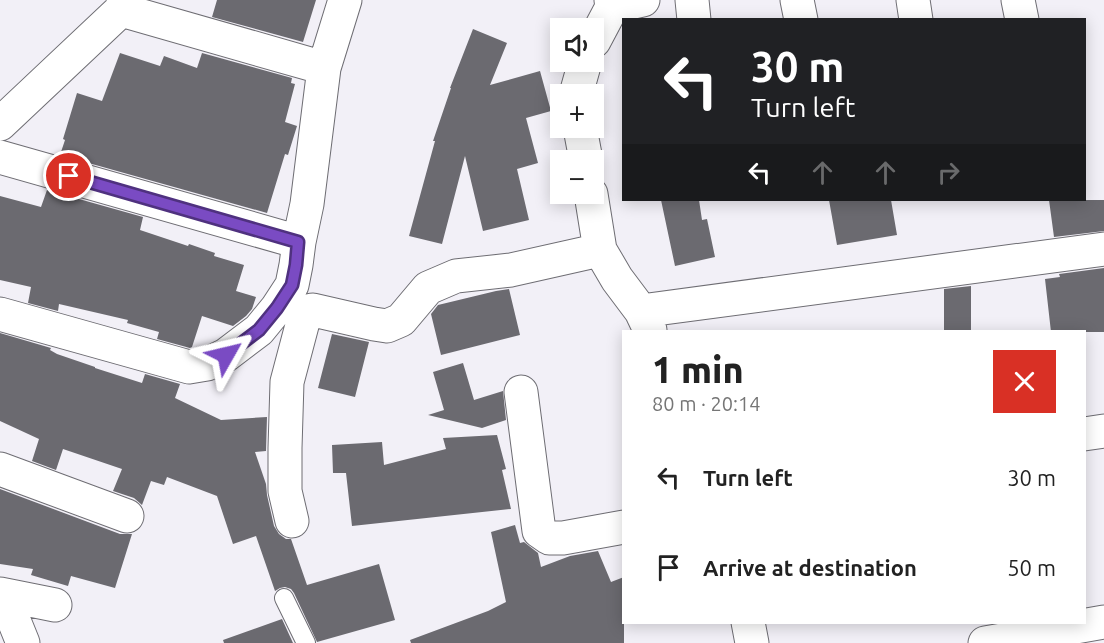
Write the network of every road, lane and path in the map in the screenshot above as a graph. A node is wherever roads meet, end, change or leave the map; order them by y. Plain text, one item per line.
1 (345, 0) edge
2 (692, 0) edge
3 (797, 0) edge
4 (913, 0) edge
5 (1018, 0) edge
6 (622, 2) edge
7 (122, 5) edge
8 (694, 18) edge
9 (801, 18) edge
10 (916, 18) edge
11 (1022, 18) edge
12 (604, 27) edge
13 (324, 68) junction
14 (0, 124) edge
15 (0, 157) edge
16 (593, 204) edge
17 (298, 242) junction
18 (1104, 249) edge
19 (600, 250) junction
20 (0, 314) edge
21 (646, 321) edge
22 (521, 392) dead end
23 (1104, 431) edge
24 (1086, 434) edge
25 (0, 469) edge
26 (127, 516) dead end
27 (292, 520) dead end
28 (622, 527) edge
29 (2, 595) edge
30 (284, 598) dead end
31 (55, 605) dead end
32 (1104, 622) edge
33 (748, 624) edge
34 (1040, 633) edge
35 (23, 643) edge
36 (306, 643) edge
37 (752, 643) edge
38 (985, 643) edge

1 - 13 street
2 - 8 street
3 - 9 street
4 - 10 street
5 - 11 street
6 - 12 street
7 - 13 street
7 - 14 street
13 - 17 street
15 - 17 street
16 - 19 street
17 - 20 street
18 - 21 street
19 - 21 street
19 - 27 street
22 - 28 street
23 - 24 street
25 - 26 street
29 - 31 street
29 - 35 street
30 - 36 lane
32 - 34 street
33 - 37 street
34 - 38 street

